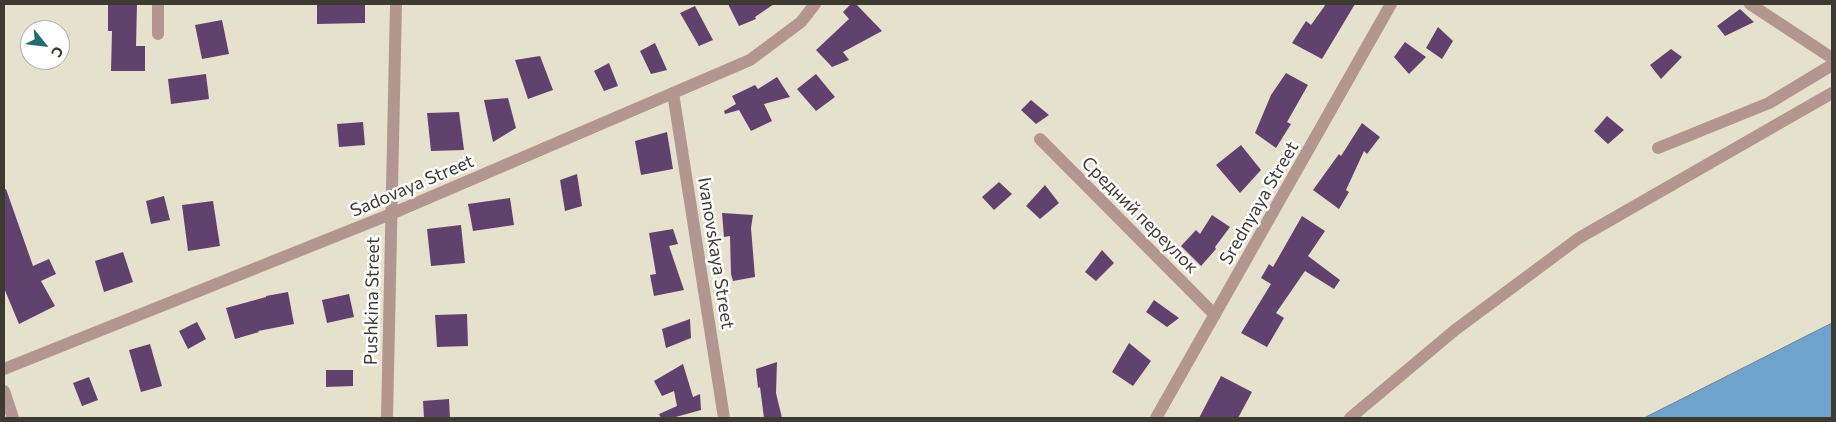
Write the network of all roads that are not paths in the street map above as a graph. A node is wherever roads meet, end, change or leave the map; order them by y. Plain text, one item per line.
1 (158, 4) edge
2 (396, 4) edge
3 (816, 4) edge
4 (1391, 4) edge
5 (1750, 4) edge
6 (158, 34) dead end
7 (1832, 58) edge
8 (1832, 65) edge
9 (673, 93) junction
10 (1832, 93) edge
11 (1040, 140) dead end
12 (1658, 148) dead end
13 (391, 214) junction
14 (1215, 315) junction
15 (4, 369) edge
16 (4, 391) edge
17 (13, 418) edge
18 (387, 418) edge
19 (724, 418) edge
20 (1156, 418) edge
21 (1350, 418) edge

1 - 6 street
2 - 13 street, Pushkina Street
3 - 9 street, Sadovaya Street
4 - 14 street, Srednyaya Street
5 - 7 street
8 - 12 street
9 - 13 street, Sadovaya Street
9 - 19 street, Ivanovskaya Street
10 - 21 street
11 - 14 street, Средний переулок
13 - 15 street, Sadovaya Street
13 - 18 street, Pushkina Street
14 - 20 street, Srednyaya Street
16 - 17 street

